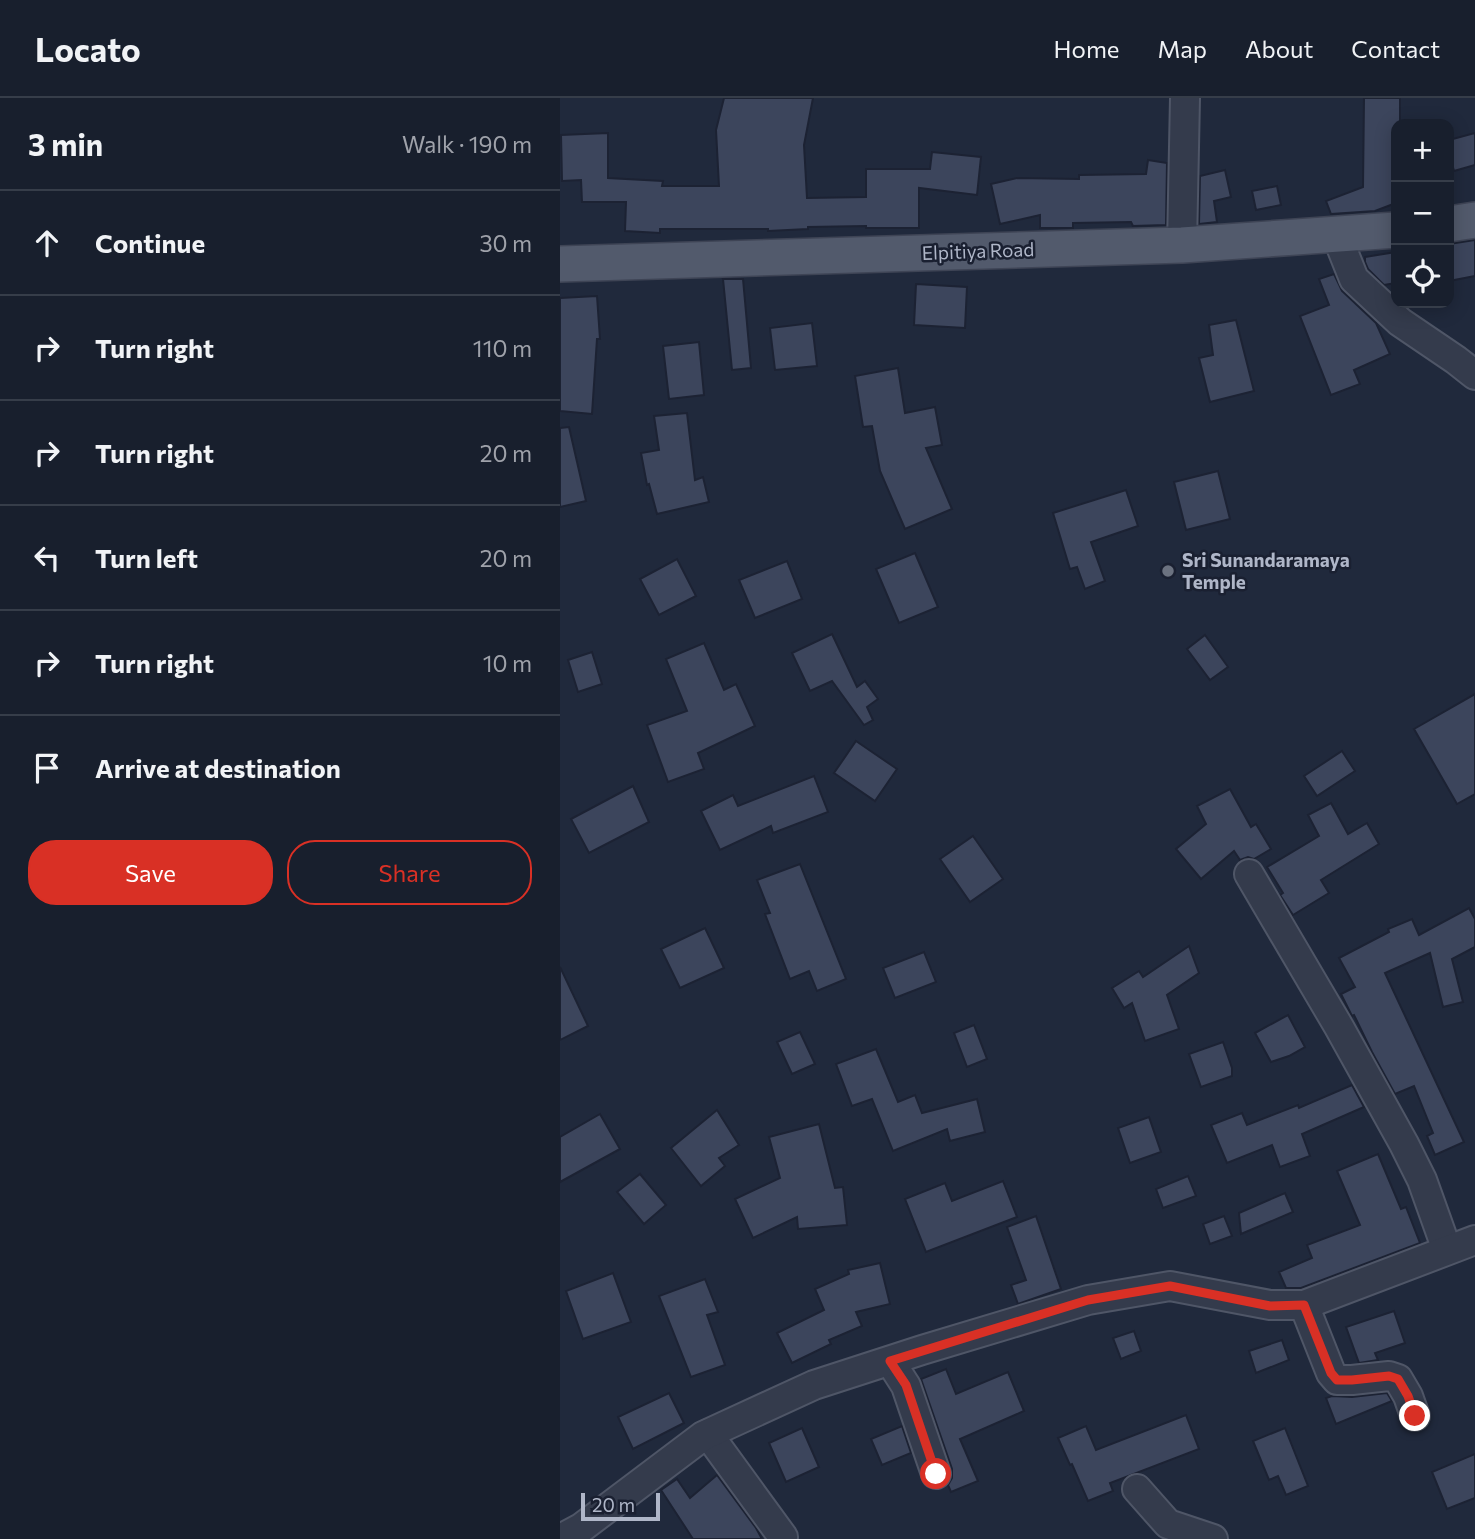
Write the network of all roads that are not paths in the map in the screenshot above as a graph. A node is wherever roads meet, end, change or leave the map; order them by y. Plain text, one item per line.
1 (1185, 98) edge
2 (1475, 220) edge
3 (1454, 223) edge
4 (1391, 230) edge
5 (1336, 234) junction
6 (1182, 245) junction
7 (560, 264) edge
8 (1475, 375) edge
9 (1249, 874) dead end
10 (1475, 1240) edge
11 (1447, 1250) junction
12 (1304, 1305) junction
13 (890, 1361) junction
14 (1415, 1416) dead end
15 (708, 1434) junction
16 (936, 1474) dead end
17 (1138, 1489) dead end
18 (783, 1537) dead end
19 (560, 1539) edge
20 (1213, 1539) edge

1 - 6 street
2 - 3 main road
4 - 5 main road, Elpitiya Road
5 - 6 main road, Elpitiya Road
5 - 8 street
6 - 7 main road, Elpitiya Road
9 - 11 street
10 - 11 street
11 - 12 street
12 - 13 street
12 - 14 street
13 - 15 street
13 - 16 street
15 - 18 street
15 - 19 street
17 - 20 street

